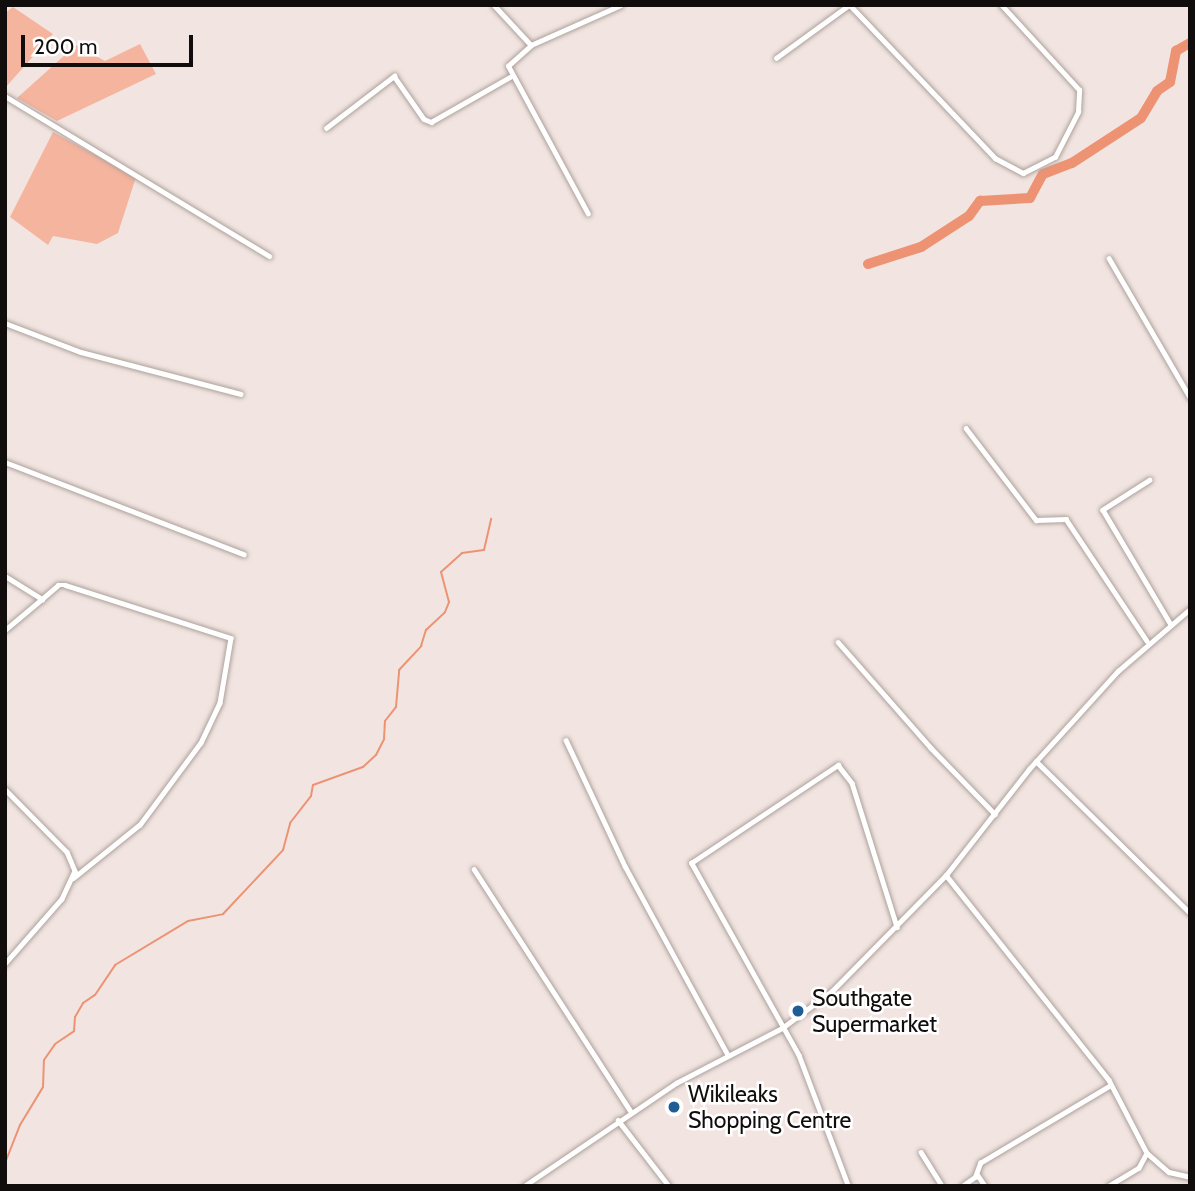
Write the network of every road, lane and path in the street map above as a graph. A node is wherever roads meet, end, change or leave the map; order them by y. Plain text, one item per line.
1 (494, 5) edge
2 (621, 5) edge
3 (850, 5) edge
4 (1000, 5) edge
5 (531, 45) junction
6 (776, 58) dead end
7 (510, 77) junction
8 (5, 96) edge
9 (326, 128) dead end
10 (588, 214) dead end
11 (269, 256) dead end
12 (1109, 258) dead end
13 (5, 323) edge
14 (241, 394) dead end
15 (1190, 397) edge
16 (965, 428) dead end
17 (5, 461) edge
18 (1150, 480) dead end
19 (244, 554) dead end
20 (5, 576) edge
21 (42, 599) junction
22 (1190, 609) edge
23 (1170, 623) junction
24 (5, 630) edge
25 (1147, 641) junction
26 (838, 642) dead end
27 (566, 740) dead end
28 (1036, 761) junction
29 (5, 789) edge
30 (995, 814) junction
31 (474, 869) dead end
32 (946, 875) junction
33 (74, 877) junction
34 (1190, 913) edge
35 (897, 927) junction
36 (5, 964) edge
37 (782, 1028) junction
38 (727, 1055) junction
39 (1111, 1085) junction
40 (631, 1112) junction
41 (618, 1120) junction
42 (921, 1152) dead end
43 (1147, 1153) junction
44 (976, 1173) junction
45 (1190, 1177) edge
46 (524, 1186) edge
47 (668, 1186) edge
48 (848, 1186) edge
49 (942, 1186) edge
50 (962, 1186) edge
51 (985, 1186) edge
52 (1109, 1186) edge

1 - 5 street
2 - 5 street
3 - 4 street
3 - 6 street
5 - 7 street
7 - 9 street
7 - 10 street
8 - 11 street
12 - 15 street
13 - 14 street
16 - 25 street
17 - 19 street
18 - 23 street
20 - 21 street
21 - 24 street
21 - 33 street
22 - 23 street
23 - 25 street
25 - 28 street
26 - 30 street
27 - 38 street
28 - 30 street
28 - 34 street
29 - 33 street
30 - 32 street
31 - 40 street
32 - 35 street
32 - 39 street
33 - 36 street
35 - 37 street
35 - 37 street
37 - 38 street
37 - 48 street
38 - 40 street
39 - 43 street
39 - 44 street
40 - 41 street
41 - 46 street
41 - 47 street
42 - 49 street
43 - 45 street
43 - 52 street
44 - 50 street
44 - 51 street

